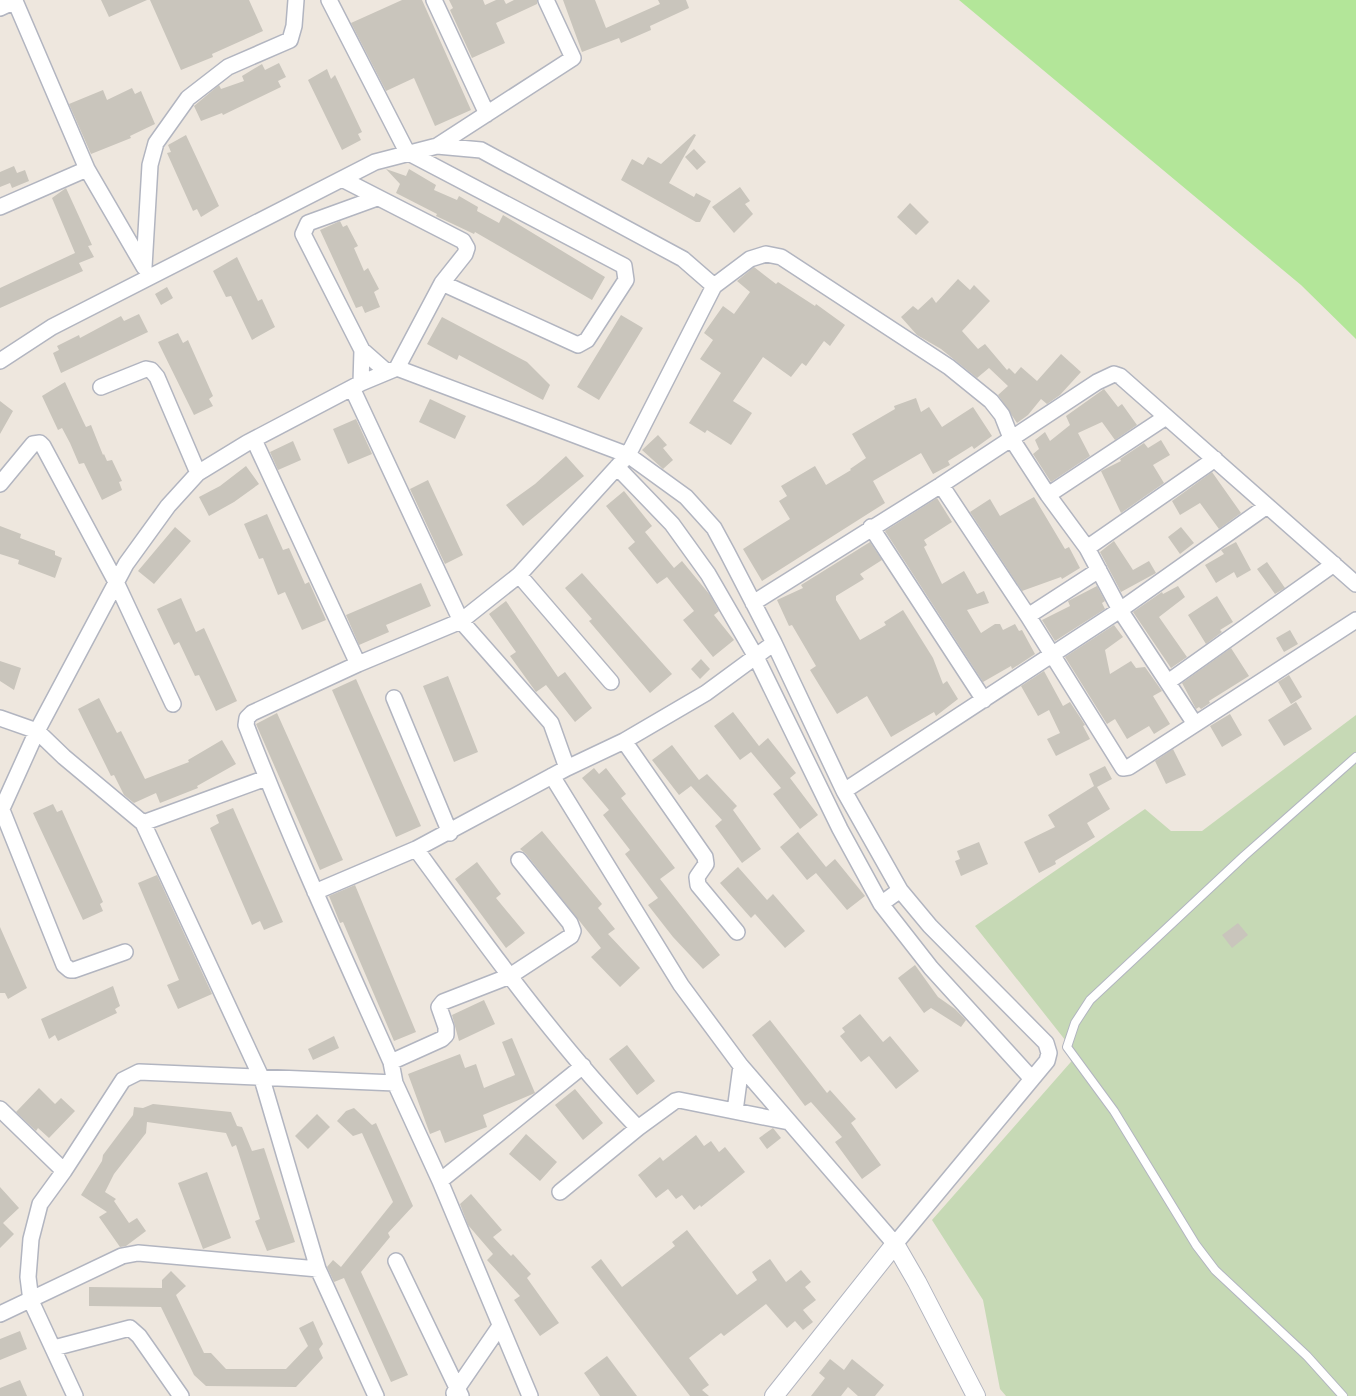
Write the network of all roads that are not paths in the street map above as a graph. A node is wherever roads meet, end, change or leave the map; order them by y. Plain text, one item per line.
1 (296, 0) edge
2 (328, 0) edge
3 (434, 0) edge
4 (546, 0) edge
5 (16, 1) edge
6 (0, 7) edge
7 (487, 114) junction
8 (437, 146) junction
9 (407, 152) junction
10 (87, 169) junction
11 (342, 179) junction
12 (377, 198) junction
13 (0, 207) edge
14 (147, 272) junction
15 (442, 283) junction
16 (714, 286) junction
17 (362, 350) junction
18 (0, 360) edge
19 (392, 370) junction
20 (357, 386) junction
21 (101, 387) dead end
22 (1166, 417) junction
23 (1011, 438) junction
24 (254, 440) junction
25 (628, 455) junction
26 (1215, 460) junction
27 (617, 467) junction
28 (198, 474) junction
29 (0, 484) edge
30 (941, 485) junction
31 (1048, 495) junction
32 (1267, 506) junction
33 (871, 527) junction
34 (1087, 548) junction
35 (1334, 564) junction
36 (1099, 570) junction
37 (519, 576) junction
38 (116, 582) junction
39 (1356, 584) edge
40 (753, 603) junction
41 (1120, 610) junction
42 (1028, 616) junction
43 (1356, 620) edge
44 (461, 621) junction
45 (774, 643) junction
46 (1052, 654) junction
47 (756, 657) junction
48 (358, 664) junction
49 (611, 682) dead end
50 (1168, 682) junction
51 (394, 698) dead end
52 (984, 700) junction
53 (173, 704) dead end
54 (0, 718) edge
55 (1196, 724) junction
56 (37, 731) junction
57 (624, 741) junction
58 (1356, 757) edge
59 (567, 768) junction
60 (552, 776) junction
61 (266, 778) junction
62 (844, 791) junction
63 (1, 811) edge
64 (143, 823) junction
65 (450, 833) junction
66 (416, 850) junction
67 (519, 860) dead end
68 (900, 890) junction
69 (315, 892) junction
70 (881, 904) junction
71 (737, 932) dead end
72 (125, 952) dead end
73 (510, 976) junction
74 (391, 1062) junction
75 (583, 1066) junction
76 (741, 1066) junction
77 (262, 1079) junction
78 (1032, 1079) junction
79 (395, 1083) junction
80 (0, 1109) edge
81 (735, 1110) junction
82 (789, 1122) junction
83 (638, 1128) junction
84 (64, 1171) junction
85 (440, 1181) junction
86 (560, 1192) dead end
87 (894, 1244) junction
88 (396, 1262) dead end
89 (318, 1270) junction
90 (31, 1301) junction
91 (0, 1314) edge
92 (500, 1326) junction
93 (54, 1348) junction
94 (457, 1393) edge
95 (75, 1396) edge
96 (180, 1396) edge
97 (376, 1396) edge
98 (530, 1396) edge
99 (774, 1396) edge
100 (976, 1396) edge
101 (1343, 1396) edge

1 - 14 street
2 - 9 street
3 - 7 street
4 - 7 street
5 - 6 street
5 - 10 street
7 - 8 street
8 - 9 street
8 - 16 street
9 - 11 street
9 - 15 street
10 - 13 street
10 - 14 street
11 - 12 street
11 - 14 street
12 - 15 street
12 - 17 street
14 - 18 street
15 - 19 street
16 - 23 street
16 - 25 street
17 - 19 street
17 - 20 street
19 - 20 street
19 - 25 street
20 - 24 street
20 - 44 street
21 - 28 street
22 - 23 street
22 - 26 street
22 - 31 street
23 - 30 street
23 - 31 street
24 - 28 street
24 - 48 street
25 - 27 street
25 - 40 street
26 - 32 street
26 - 34 street
27 - 37 street
27 - 47 street
28 - 38 street
29 - 38 street
30 - 33 street
30 - 42 street
31 - 34 street
32 - 35 street
32 - 41 street
33 - 40 street
33 - 52 street
34 - 36 street
35 - 39 street
35 - 50 street
36 - 41 street
36 - 42 street
37 - 44 street
37 - 49 street
38 - 53 street
38 - 56 street
40 - 45 street
41 - 46 street
41 - 50 street
42 - 46 street
43 - 55 street
44 - 48 street
44 - 59 street
45 - 47 street
45 - 62 street
46 - 52 street
46 - 55 street
47 - 57 street
47 - 70 street
48 - 61 street
50 - 55 street
51 - 65 street
52 - 62 street
54 - 56 street
56 - 63 street
56 - 64 street
57 - 59 street
57 - 71 street
58 - 101 lane
59 - 60 street
60 - 65 street
60 - 76 street
61 - 64 street
61 - 69 street
62 - 68 street
63 - 72 street
64 - 77 street
65 - 66 street
66 - 69 street
66 - 73 street
67 - 73 street
68 - 70 street
68 - 78 street
69 - 74 street
70 - 78 street
73 - 74 street
73 - 75 street
74 - 79 street
75 - 83 street
75 - 85 street
76 - 81 street
76 - 82 street
77 - 79 street
77 - 84 street
77 - 89 street
78 - 87 street
79 - 85 street
80 - 84 street
81 - 82 street
81 - 83 street
82 - 87 street
83 - 86 street
84 - 90 street
85 - 92 street
87 - 99 street
87 - 100 street
88 - 94 street
89 - 90 street
89 - 97 street
90 - 91 street
90 - 93 street
92 - 94 street
92 - 98 street
93 - 95 street
93 - 96 street

